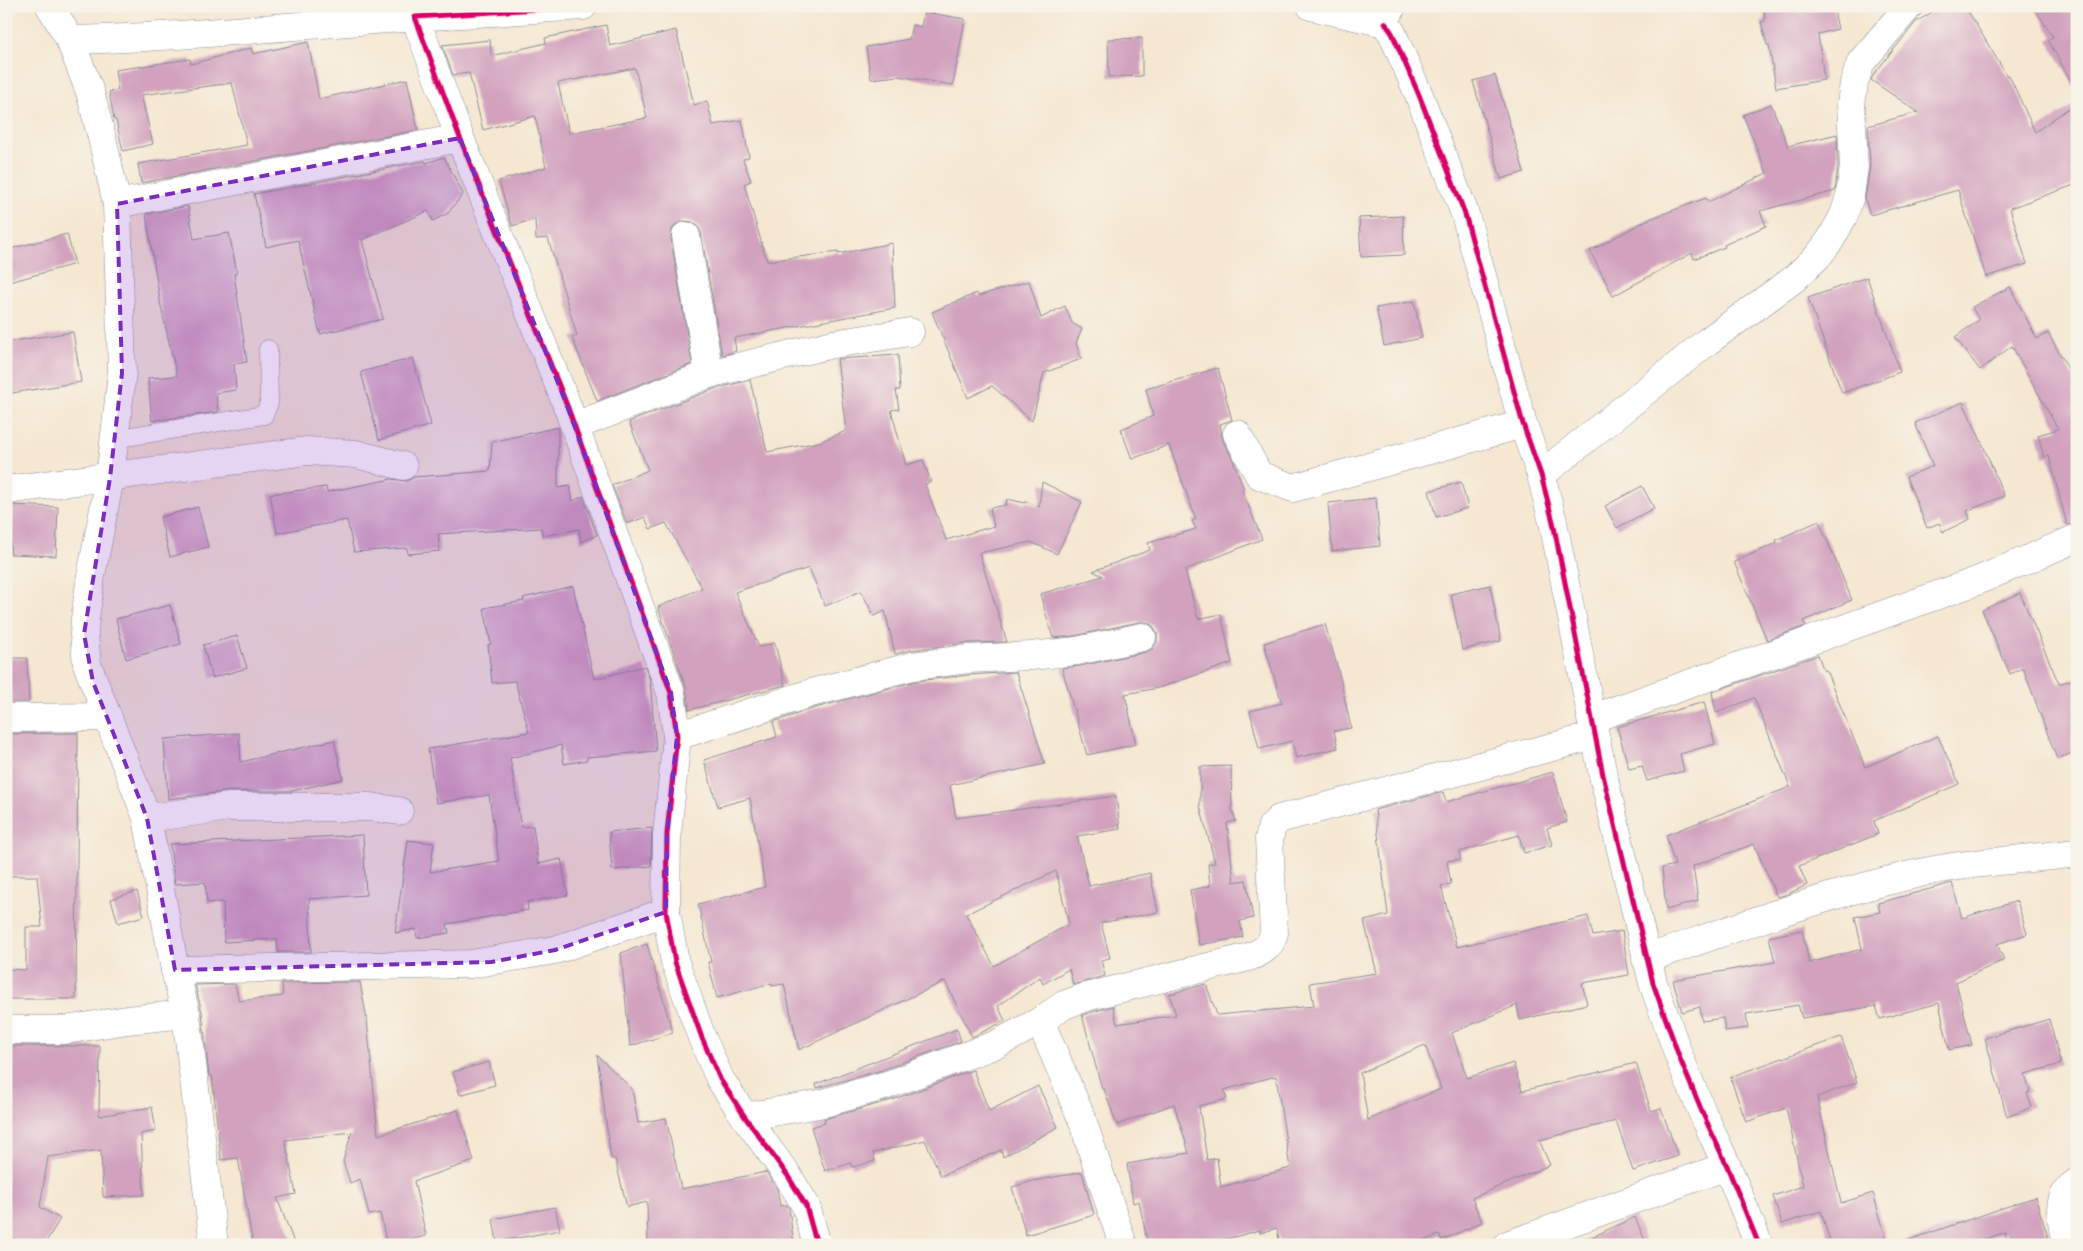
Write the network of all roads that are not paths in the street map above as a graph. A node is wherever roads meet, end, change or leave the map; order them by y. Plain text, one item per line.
1 (50, 6) edge
2 (584, 6) edge
3 (1311, 6) edge
4 (1909, 6) edge
5 (415, 12) edge
6 (306, 15) edge
7 (1388, 15) edge
8 (70, 40) junction
9 (460, 138) junction
10 (116, 204) junction
11 (686, 236) dead end
12 (910, 332) dead end
13 (268, 349) dead end
14 (709, 374) junction
15 (1523, 424) junction
16 (575, 426) junction
17 (1237, 434) dead end
18 (113, 439) junction
19 (403, 466) dead end
20 (1541, 475) junction
21 (110, 478) junction
22 (6, 490) edge
23 (2077, 538) edge
24 (1142, 637) dead end
25 (108, 717) junction
26 (6, 718) edge
27 (1593, 727) junction
28 (678, 736) junction
29 (399, 811) dead end
30 (147, 818) junction
31 (2077, 853) edge
32 (666, 912) junction
33 (1646, 960) junction
34 (175, 970) junction
35 (186, 1014) junction
36 (1040, 1021) junction
37 (6, 1030) edge
38 (745, 1117) junction
39 (1727, 1166) junction
40 (2077, 1182) edge
41 (214, 1245) edge
42 (817, 1245) edge
43 (1123, 1245) edge
44 (1507, 1245) edge
45 (1759, 1245) edge
46 (2066, 1245) edge

1 - 8 street
2 - 5 street
3 - 7 street
4 - 20 street
5 - 6 street
5 - 9 street
6 - 8 street
7 - 15 street
8 - 10 street
9 - 10 street
9 - 16 street
10 - 18 street
11 - 14 street
12 - 14 street
13 - 18 lane
14 - 16 street
15 - 17 street
15 - 20 street
16 - 28 street
18 - 21 street
19 - 21 street
20 - 27 street
21 - 22 street
21 - 25 street
23 - 27 street
24 - 28 street
25 - 26 street
25 - 30 street
27 - 33 street
27 - 36 street
28 - 32 street
29 - 30 street
30 - 34 street
31 - 33 street
32 - 34 street
32 - 38 street
33 - 39 street
34 - 35 street
35 - 37 street
35 - 41 street
36 - 38 street
36 - 43 street
38 - 42 street
39 - 44 street
39 - 45 street
40 - 46 street

